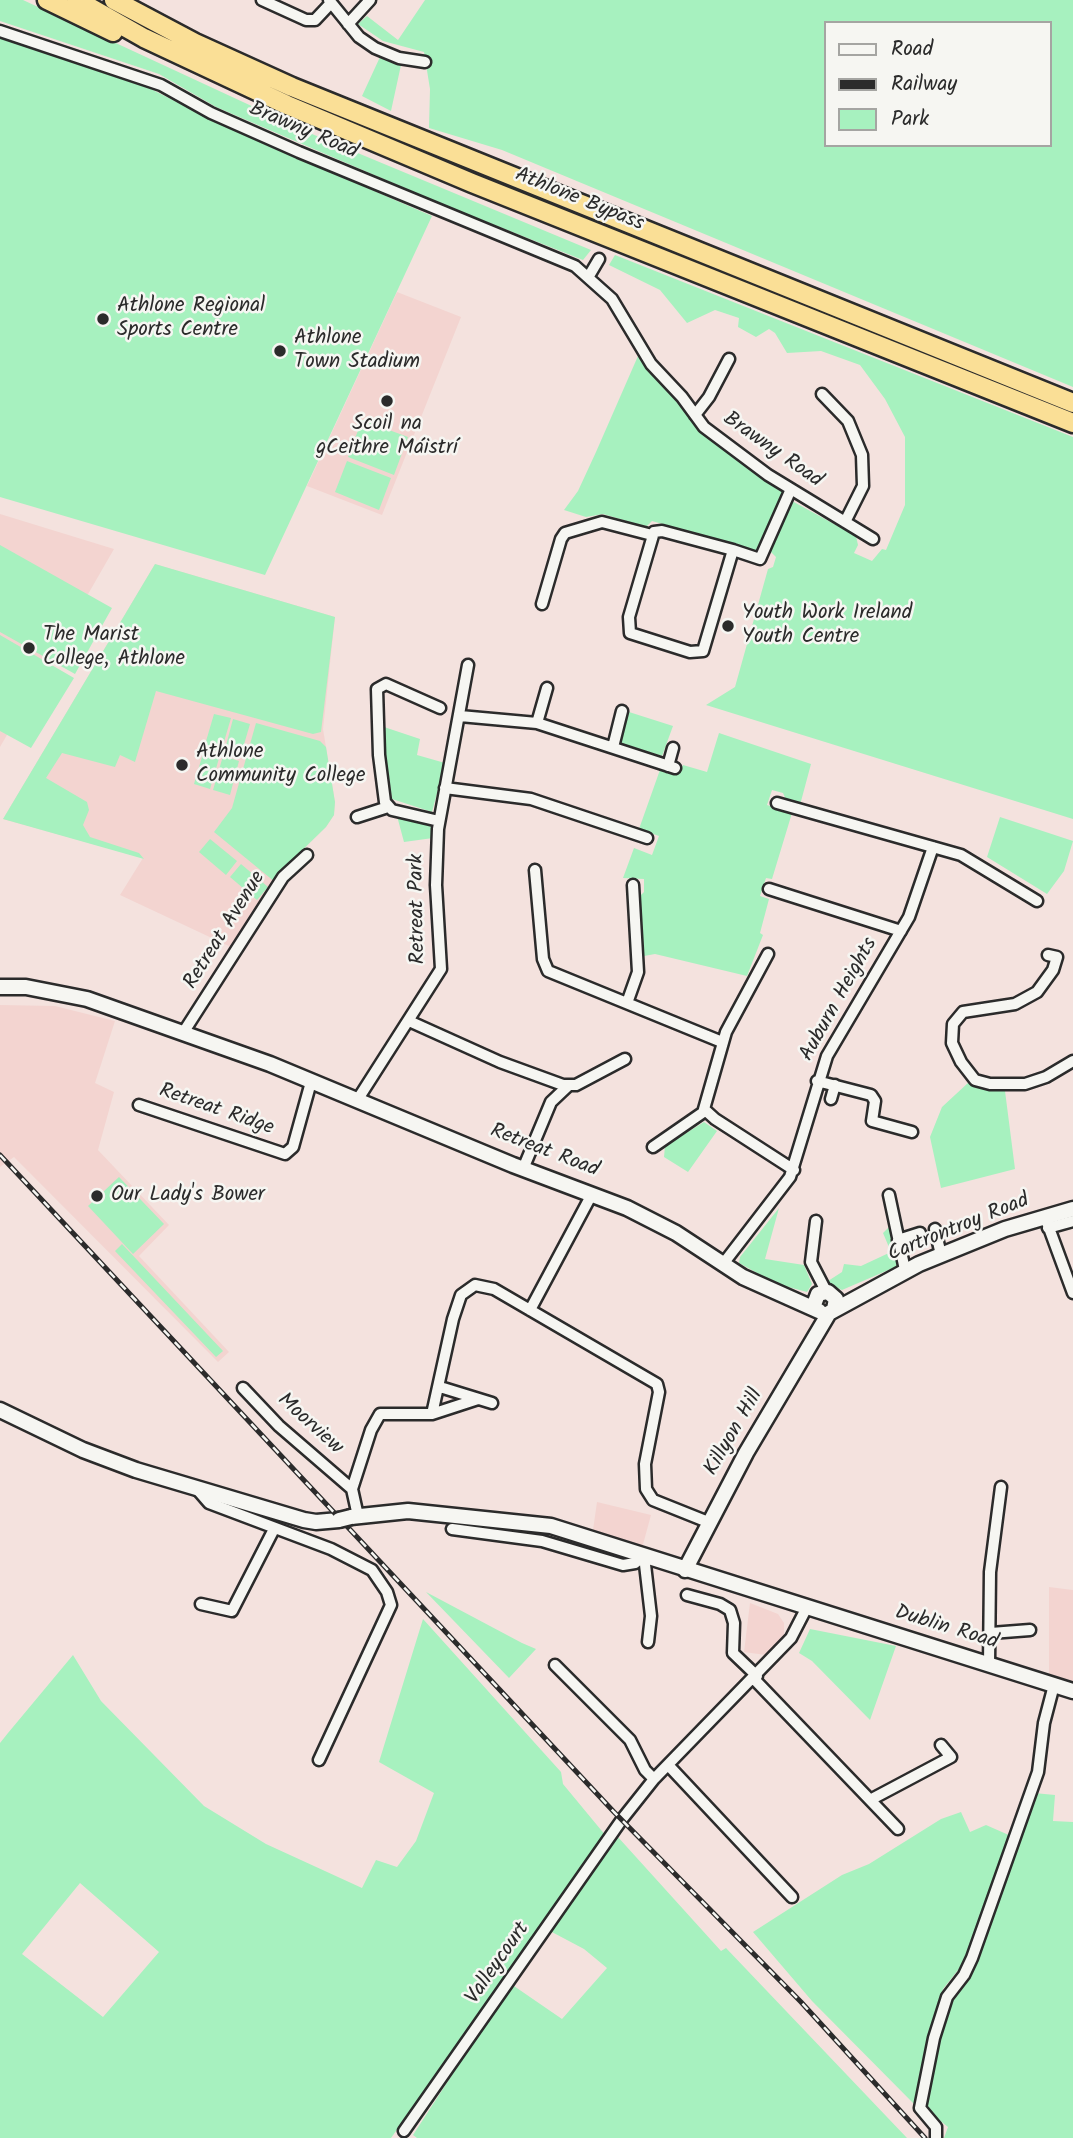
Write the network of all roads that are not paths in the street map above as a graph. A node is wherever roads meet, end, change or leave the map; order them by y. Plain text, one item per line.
1 (47, 0) edge
2 (77, 0) edge
3 (114, 0) edge
4 (134, 0) edge
5 (262, 0) edge
6 (370, 0) edge
7 (330, 2) edge
8 (348, 24) junction
9 (0, 31) edge
10 (425, 62) dead end
11 (292, 87) junction
12 (287, 105) junction
13 (599, 259) dead end
14 (589, 276) junction
15 (729, 359) dead end
16 (822, 394) dead end
17 (1073, 403) edge
18 (695, 415) junction
19 (1073, 423) edge
20 (791, 489) junction
21 (845, 522) junction
22 (652, 535) junction
23 (873, 539) dead end
24 (733, 550) junction
25 (542, 604) dead end
26 (468, 665) dead end
27 (547, 688) dead end
28 (440, 708) dead end
29 (622, 711) dead end
30 (460, 716) junction
31 (537, 723) junction
32 (613, 747) junction
33 (673, 748) dead end
34 (445, 788) junction
35 (776, 803) dead end
36 (388, 807) junction
37 (357, 817) dead end
38 (439, 821) junction
39 (647, 838) dead end
40 (933, 847) junction
41 (307, 855) dead end
42 (535, 870) dead end
43 (633, 885) dead end
44 (769, 889) dead end
45 (1037, 901) dead end
46 (901, 931) junction
47 (768, 954) dead end
48 (1048, 955) dead end
49 (0, 987) edge
50 (627, 1003) junction
51 (409, 1021) junction
52 (184, 1033) junction
53 (722, 1042) junction
54 (625, 1059) dead end
55 (1073, 1061) edge
56 (817, 1081) junction
57 (311, 1082) junction
58 (569, 1085) junction
59 (835, 1085) junction
60 (358, 1099) junction
61 (831, 1099) dead end
62 (139, 1105) dead end
63 (705, 1111) junction
64 (912, 1132) dead end
65 (653, 1147) dead end
66 (523, 1169) junction
67 (794, 1170) junction
68 (592, 1194) junction
69 (889, 1195) dead end
70 (1073, 1209) edge
71 (1073, 1221) edge
72 (816, 1222) dead end
73 (1047, 1222) junction
74 (898, 1240) junction
75 (941, 1255) junction
76 (723, 1264) junction
77 (905, 1270) junction
78 (1073, 1293) edge
79 (825, 1305) junction
80 (530, 1310) junction
81 (440, 1387) junction
82 (243, 1388) dead end
83 (478, 1399) junction
84 (492, 1403) dead end
85 (0, 1410) edge
86 (432, 1415) junction
87 (1000, 1487) dead end
88 (195, 1488) junction
89 (352, 1489) junction
90 (350, 1517) junction
91 (708, 1522) junction
92 (274, 1529) junction
93 (452, 1530) dead end
94 (644, 1556) junction
95 (685, 1570) junction
96 (687, 1595) dead end
97 (201, 1604) dead end
98 (807, 1607) junction
99 (1030, 1630) dead end
100 (991, 1633) junction
101 (648, 1642) dead end
102 (989, 1664) junction
103 (555, 1665) dead end
104 (755, 1677) junction
105 (1054, 1685) junction
106 (1073, 1691) edge
107 (941, 1745) dead end
108 (319, 1760) dead end
109 (668, 1766) junction
110 (654, 1779) junction
111 (870, 1800) junction
112 (898, 1829) dead end
113 (792, 1897) dead end
114 (404, 2132) dead end
115 (936, 2138) edge

1 - 12 highway
2 - 12 highway, Athlone Bypass
3 - 11 highway, Athlone Bypass
4 - 11 highway
5 - 7 street
6 - 8 street
7 - 8 street
8 - 10 street
9 - 14 street, Brawny Road
11 - 17 highway, Athlone Bypass
12 - 19 highway, Athlone Bypass
13 - 14 street
14 - 18 street, Brawny Road
15 - 18 street
16 - 21 street
18 - 20 street, Brawny Road
20 - 21 street, Brawny Road
20 - 24 street
21 - 23 street, Brawny Road
22 - 24 street
22 - 24 street
22 - 25 street
26 - 30 street, Retreat Park
27 - 31 street
28 - 36 street
29 - 32 street
30 - 31 street
30 - 34 street, Retreat Park
31 - 32 street
32 - 33 street
34 - 38 street, Retreat Park
34 - 39 street
35 - 40 street
36 - 37 street
36 - 38 street
38 - 51 street, Retreat Park
40 - 45 street
40 - 46 street, Auburn Heights
41 - 52 street, Retreat Avenue
42 - 50 street
43 - 50 street
44 - 46 street, Auburn Heights
46 - 56 street, Auburn Heights
47 - 53 street
48 - 55 street
49 - 52 street, Retreat Road
50 - 53 street
51 - 58 street
51 - 60 street, Retreat Park
52 - 57 street, Retreat Road
53 - 63 street
54 - 58 street
56 - 59 street
56 - 67 street, Auburn Heights
57 - 60 street, Retreat Road
57 - 62 street, Retreat Ridge
58 - 66 street
59 - 61 street
59 - 64 street
60 - 66 street, Retreat Road
63 - 65 street
63 - 67 street
66 - 68 street, Retreat Road
67 - 76 street, Auburn Heights
68 - 76 street, Retreat Road
68 - 80 street
69 - 74 street
70 - 73 street, Cartrontroy Road
71 - 73 street
72 - 79 street
73 - 75 street, Cartrontroy Road
73 - 78 street
74 - 75 street
74 - 77 street
75 - 77 street, Cartrontroy Road
76 - 79 street, Retreat Road
77 - 79 street, Cartrontroy Road
79 - 91 street, Killyon Hill
80 - 81 street
80 - 91 street
81 - 83 street
81 - 86 street
82 - 89 street, Moorview
83 - 84 street
83 - 86 street
85 - 88 street, Dublin Road
86 - 89 street, Moorview
87 - 100 street
88 - 90 street, Dublin Road
88 - 92 street
89 - 90 street
90 - 94 street, Dublin Road
91 - 95 street, Killyon Hill
92 - 97 street
92 - 108 street
93 - 94 street
94 - 95 street, Dublin Road
94 - 101 street
95 - 98 street, Dublin Road
96 - 104 street
98 - 102 street, Dublin Road
98 - 104 street
99 - 100 street
100 - 102 street
102 - 105 street, Dublin Road
103 - 110 street
104 - 109 street
104 - 111 street
105 - 106 street, Dublin Road
105 - 115 street
107 - 111 street
109 - 110 street, Valleycourt
109 - 113 street
110 - 114 street, Valleycourt
111 - 112 street

